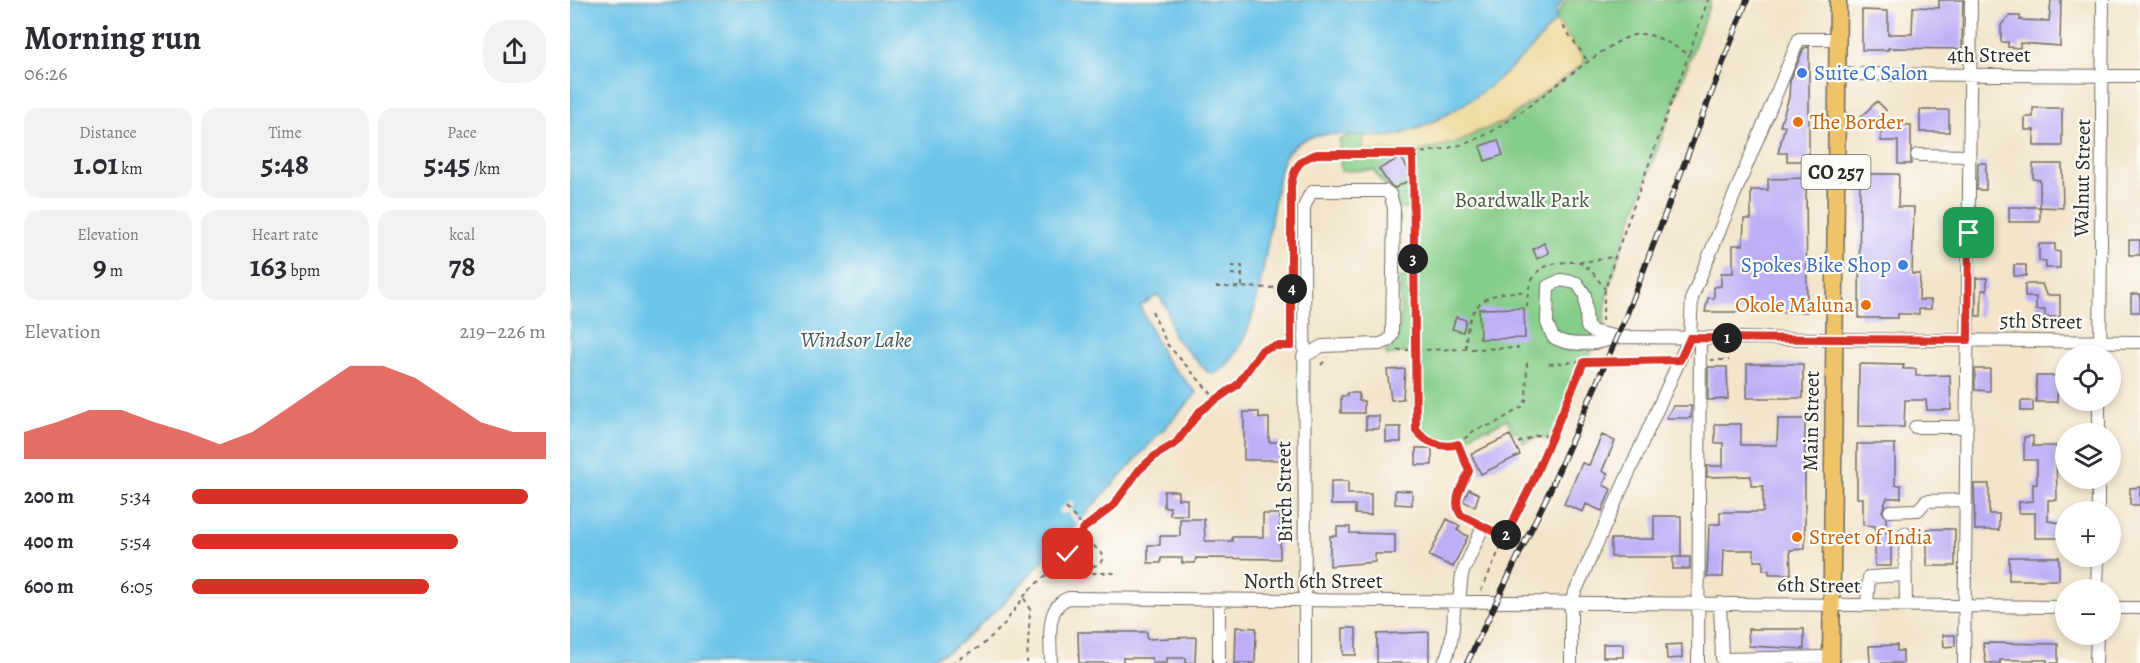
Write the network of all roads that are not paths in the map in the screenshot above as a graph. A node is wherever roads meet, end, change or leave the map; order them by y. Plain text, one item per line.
1 (1838, 0) edge
2 (1971, 0) edge
3 (2103, 0) edge
4 (1837, 39) junction
5 (1837, 74) junction
6 (1970, 75) junction
7 (2102, 75) junction
8 (2140, 76) edge
9 (1917, 155) dead end
10 (1969, 156) junction
11 (1618, 337) junction
12 (1695, 338) junction
13 (1834, 339) junction
14 (1968, 340) junction
15 (2100, 341) junction
16 (2140, 342) edge
17 (2100, 345) edge
18 (1303, 357) junction
19 (1916, 427) dead end
20 (1967, 427) junction
21 (1966, 500) junction
22 (1890, 511) dead end
23 (1482, 527) road end
24 (1905, 533) dead end
25 (1905, 575) junction
26 (1219, 600) junction
27 (1305, 601) junction
28 (1456, 601) junction
29 (1571, 601) junction
30 (1699, 603) junction
31 (1720, 603) junction
32 (1832, 604) junction
33 (1867, 605) junction
34 (1906, 605) junction
35 (1965, 606) junction
36 (2055, 607) edge
37 (2121, 608) edge
38 (2140, 608) edge
39 (2097, 645) edge
40 (1831, 660) edge
41 (1051, 663) edge
42 (1219, 663) edge
43 (1305, 663) edge
44 (1444, 663) edge
45 (1572, 663) edge
46 (1698, 663) edge
47 (1964, 663) edge
48 (2096, 663) edge

1 - 4 main road, Main Street / CO 257
2 - 6 street
3 - 7 street, Walnut Street
4 - 5 main road, Main Street / CO 257
4 - 12 street
5 - 6 street, 4th Street
5 - 13 main road, Main Street / CO 257
6 - 7 street, 4th Street
6 - 10 street
7 - 8 street, 4th Street
7 - 15 street, Walnut Street
9 - 10 street
10 - 14 street
11 - 11 street
11 - 12 street, 5th Street
12 - 13 street, 5th Street
12 - 29 street
12 - 30 street
13 - 14 street, 5th Street
13 - 32 main road, Main Street / CO 257
14 - 15 street, 5th Street
14 - 20 street
15 - 16 street, 5th Street
15 - 17 street, Walnut Street
18 - 18 street, Birch Street
18 - 27 street, Birch Street
19 - 20 street
20 - 21 street
21 - 22 street
21 - 35 street
23 - 28 street
24 - 25 street
25 - 33 street
25 - 34 street
26 - 27 street, North 6th Street
26 - 41 street, North 6th Street
26 - 42 street
27 - 28 street, North 6th Street
27 - 43 street, Birch Street
28 - 29 street, North 6th Street
28 - 44 street
29 - 30 street, 6th Street
29 - 45 street
30 - 31 street, 6th Street
30 - 46 street
31 - 32 street, 6th Street
31 - 40 street
32 - 33 street, 6th Street
32 - 40 main road, Main Street / CO 257
33 - 34 street, 6th Street
34 - 35 street, 6th Street
35 - 36 street, 6th Street
35 - 47 street
37 - 38 street
39 - 48 street

